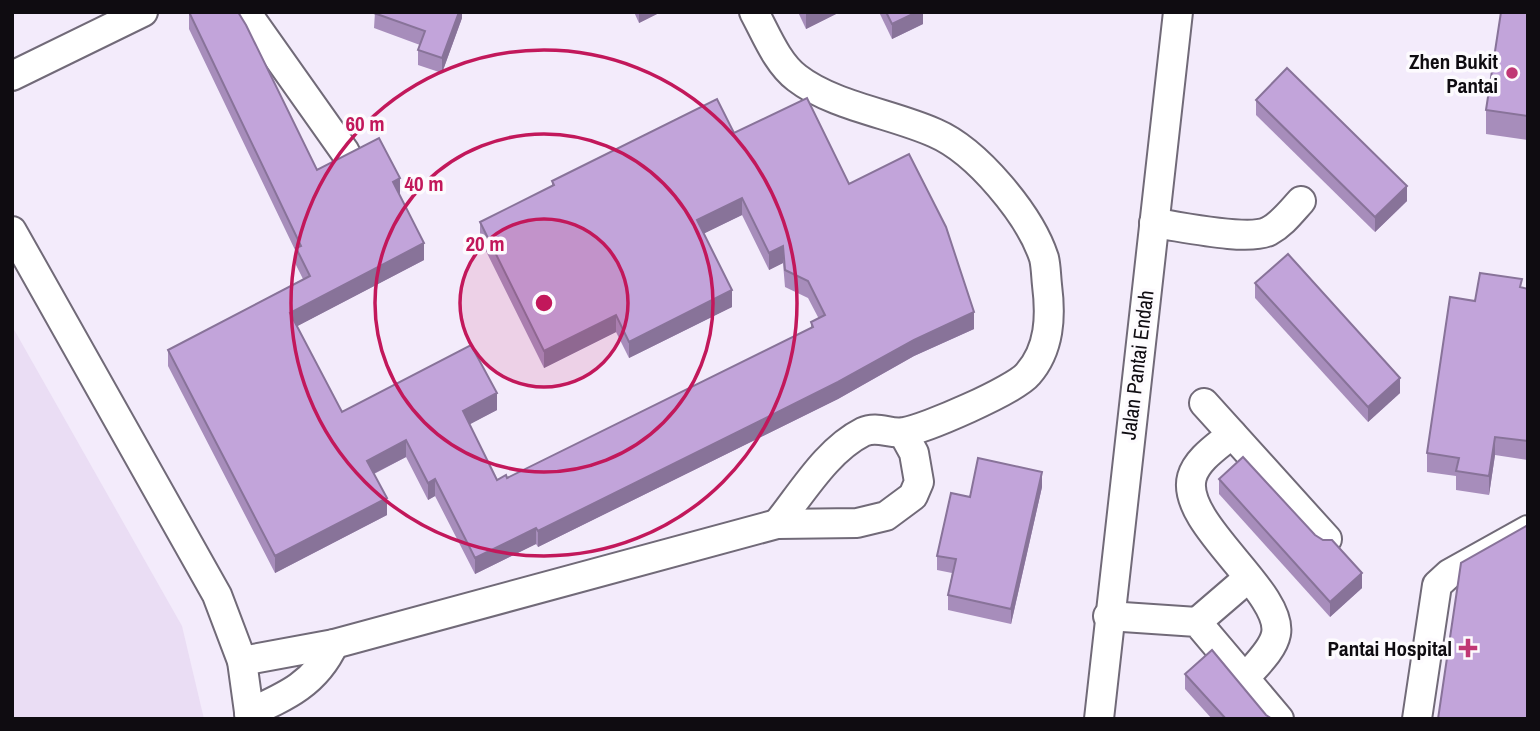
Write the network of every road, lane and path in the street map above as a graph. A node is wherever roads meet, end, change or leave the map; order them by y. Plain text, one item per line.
1 (143, 12) edge
2 (246, 12) edge
3 (754, 12) edge
4 (1178, 12) edge
5 (12, 76) edge
6 (345, 152) edge
7 (1301, 201) dead end
8 (1154, 223) junction
9 (12, 231) edge
10 (1204, 403) dead end
11 (903, 433) junction
12 (1232, 434) junction
13 (777, 524) junction
14 (1528, 530) edge
15 (1327, 539) edge
16 (1247, 579) junction
17 (1108, 616) junction
18 (1197, 622) junction
19 (334, 644) junction
20 (242, 661) junction
21 (1245, 678) junction
22 (249, 716) edge
23 (1099, 719) edge
24 (1279, 719) edge
25 (1417, 719) edge

1 - 5 street
2 - 6 street
3 - 11 street
4 - 8 street, Jalan Pantai Endah
7 - 8 street
8 - 17 street, Jalan Pantai Endah
9 - 20 street
10 - 12 street
11 - 13 street
11 - 13 street
12 - 15 street
12 - 16 street
13 - 19 street
14 - 25 street
16 - 18 street
16 - 21 street
17 - 18 street
17 - 23 street, Jalan Pantai Endah
18 - 21 street
19 - 20 street
19 - 22 street
20 - 22 street
21 - 24 street

